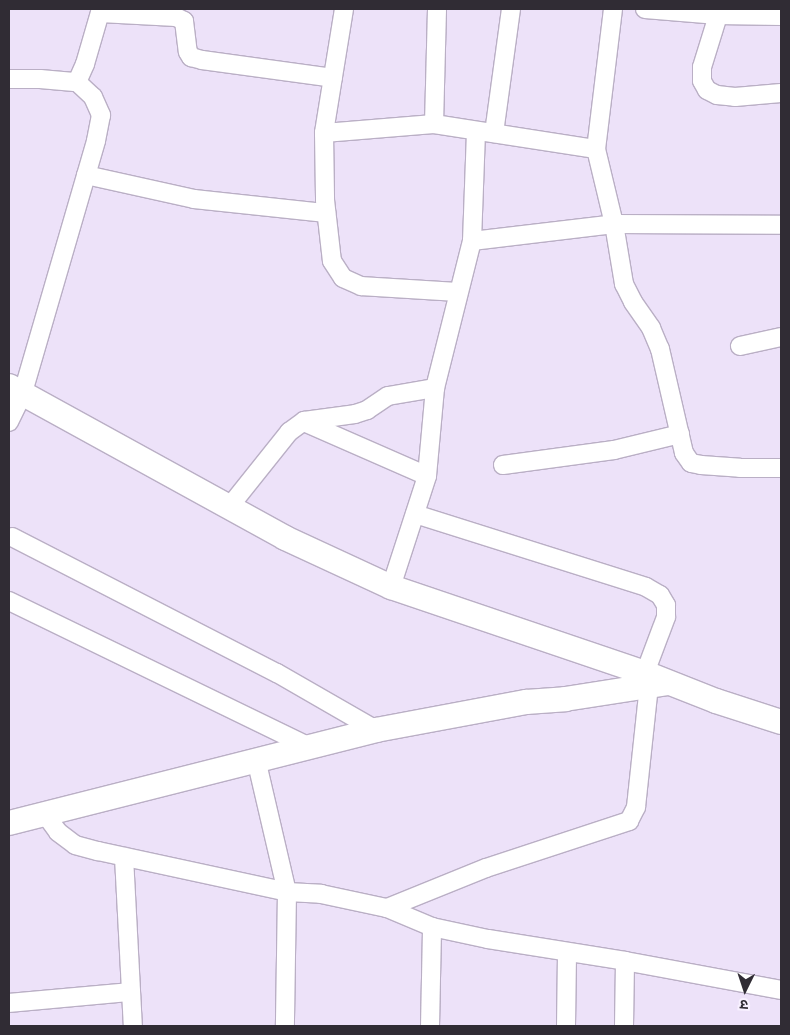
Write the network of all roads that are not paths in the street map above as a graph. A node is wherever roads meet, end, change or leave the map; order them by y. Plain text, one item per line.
1 (344, 9) edge
2 (437, 9) edge
3 (510, 9) edge
4 (613, 9) edge
5 (645, 9) edge
6 (101, 11) edge
7 (719, 12) edge
8 (781, 16) edge
9 (333, 78) junction
10 (9, 79) edge
11 (77, 82) junction
12 (781, 93) edge
13 (434, 124) junction
14 (476, 131) junction
15 (324, 132) junction
16 (494, 133) junction
17 (596, 148) junction
18 (86, 176) junction
19 (326, 213) junction
20 (614, 224) junction
21 (781, 225) edge
22 (472, 241) junction
23 (457, 292) junction
24 (781, 337) edge
25 (740, 346) dead end
26 (434, 388) junction
27 (16, 390) edge
28 (304, 421) junction
29 (9, 422) edge
30 (680, 434) junction
31 (503, 465) dead end
32 (781, 468) edge
33 (427, 476) junction
34 (230, 506) junction
35 (415, 514) junction
36 (12, 537) dead end
37 (391, 587) junction
38 (9, 602) edge
39 (654, 680) junction
40 (781, 722) edge
41 (376, 730) junction
42 (307, 746) junction
43 (256, 759) junction
44 (45, 814) junction
45 (9, 823) edge
46 (124, 857) junction
47 (288, 892) junction
48 (387, 908) junction
49 (432, 927) junction
50 (567, 952) junction
51 (625, 961) junction
52 (781, 990) edge
53 (131, 992) junction
54 (9, 1003) edge
55 (133, 1026) edge
56 (285, 1026) edge
57 (430, 1026) edge
58 (566, 1026) edge
59 (624, 1026) edge

1 - 9 street
2 - 13 street
3 - 16 street
4 - 17 street
5 - 7 street
6 - 9 street
6 - 11 street
7 - 8 street
7 - 12 street
9 - 15 street
10 - 11 street
11 - 18 street
13 - 14 street
13 - 15 street
14 - 16 street
14 - 22 street
15 - 19 street
16 - 17 street
17 - 20 street
18 - 19 street
18 - 27 street
19 - 23 street
20 - 21 street
20 - 22 street
20 - 30 street
22 - 23 street
23 - 26 street
24 - 25 street
26 - 28 street
26 - 33 street
27 - 29 street
27 - 34 street
28 - 33 street
28 - 34 street
30 - 31 street
30 - 32 street
33 - 35 street
34 - 37 street
35 - 37 street
35 - 39 street
36 - 41 street
37 - 39 street
38 - 42 street
39 - 40 street
39 - 41 street
39 - 48 street
41 - 42 street
42 - 43 street
43 - 44 street
43 - 47 street
44 - 45 street
44 - 46 street
46 - 47 street
46 - 53 street
47 - 48 street
47 - 56 street
48 - 49 street
49 - 50 street
49 - 57 street
50 - 51 street
50 - 58 street
51 - 52 street
51 - 59 street
53 - 54 street
53 - 55 street

